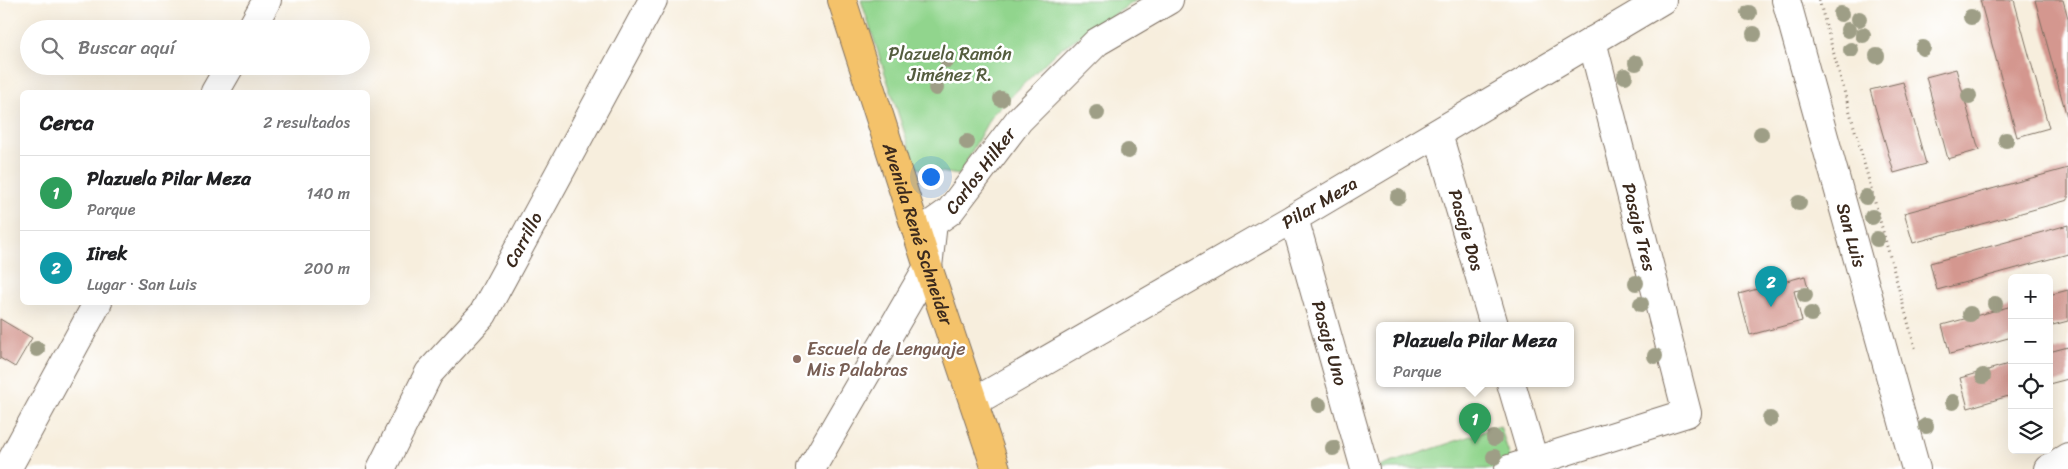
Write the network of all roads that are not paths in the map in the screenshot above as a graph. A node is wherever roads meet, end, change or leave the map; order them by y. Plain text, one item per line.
1 (268, 0) edge
2 (653, 0) edge
3 (842, 0) edge
4 (1169, 0) edge
5 (1662, 0) edge
6 (1786, 0) edge
7 (256, 20) edge
8 (1592, 41) junction
9 (225, 75) edge
10 (216, 90) edge
11 (1438, 134) junction
12 (1294, 218) junction
13 (928, 267) junction
14 (96, 305) edge
15 (1493, 322) edge
16 (1511, 387) edge
17 (974, 402) junction
18 (2068, 457) edge
19 (1521, 465) edge
20 (7, 469) edge
21 (381, 469) edge
22 (810, 469) edge
23 (996, 469) edge
24 (1365, 469) edge
25 (1916, 469) edge
26 (2048, 469) edge

1 - 7 street
2 - 21 street, Carrillo
3 - 13 main road, Avenida René Schneider
4 - 13 street, Carlos Hilker
5 - 8 street, Pilar Meza
6 - 25 street, San Luis
8 - 11 street, Pilar Meza
8 - 19 street, Pasaje Tres
9 - 10 street
11 - 12 street, Pilar Meza
11 - 15 street, Pasaje Dos
12 - 17 street, Pilar Meza
12 - 24 street, Pasaje Uno
13 - 17 main road, Avenida René Schneider
13 - 22 street, Carlos Hilker
14 - 20 street
16 - 19 street
17 - 23 main road, Avenida René Schneider
18 - 26 street

